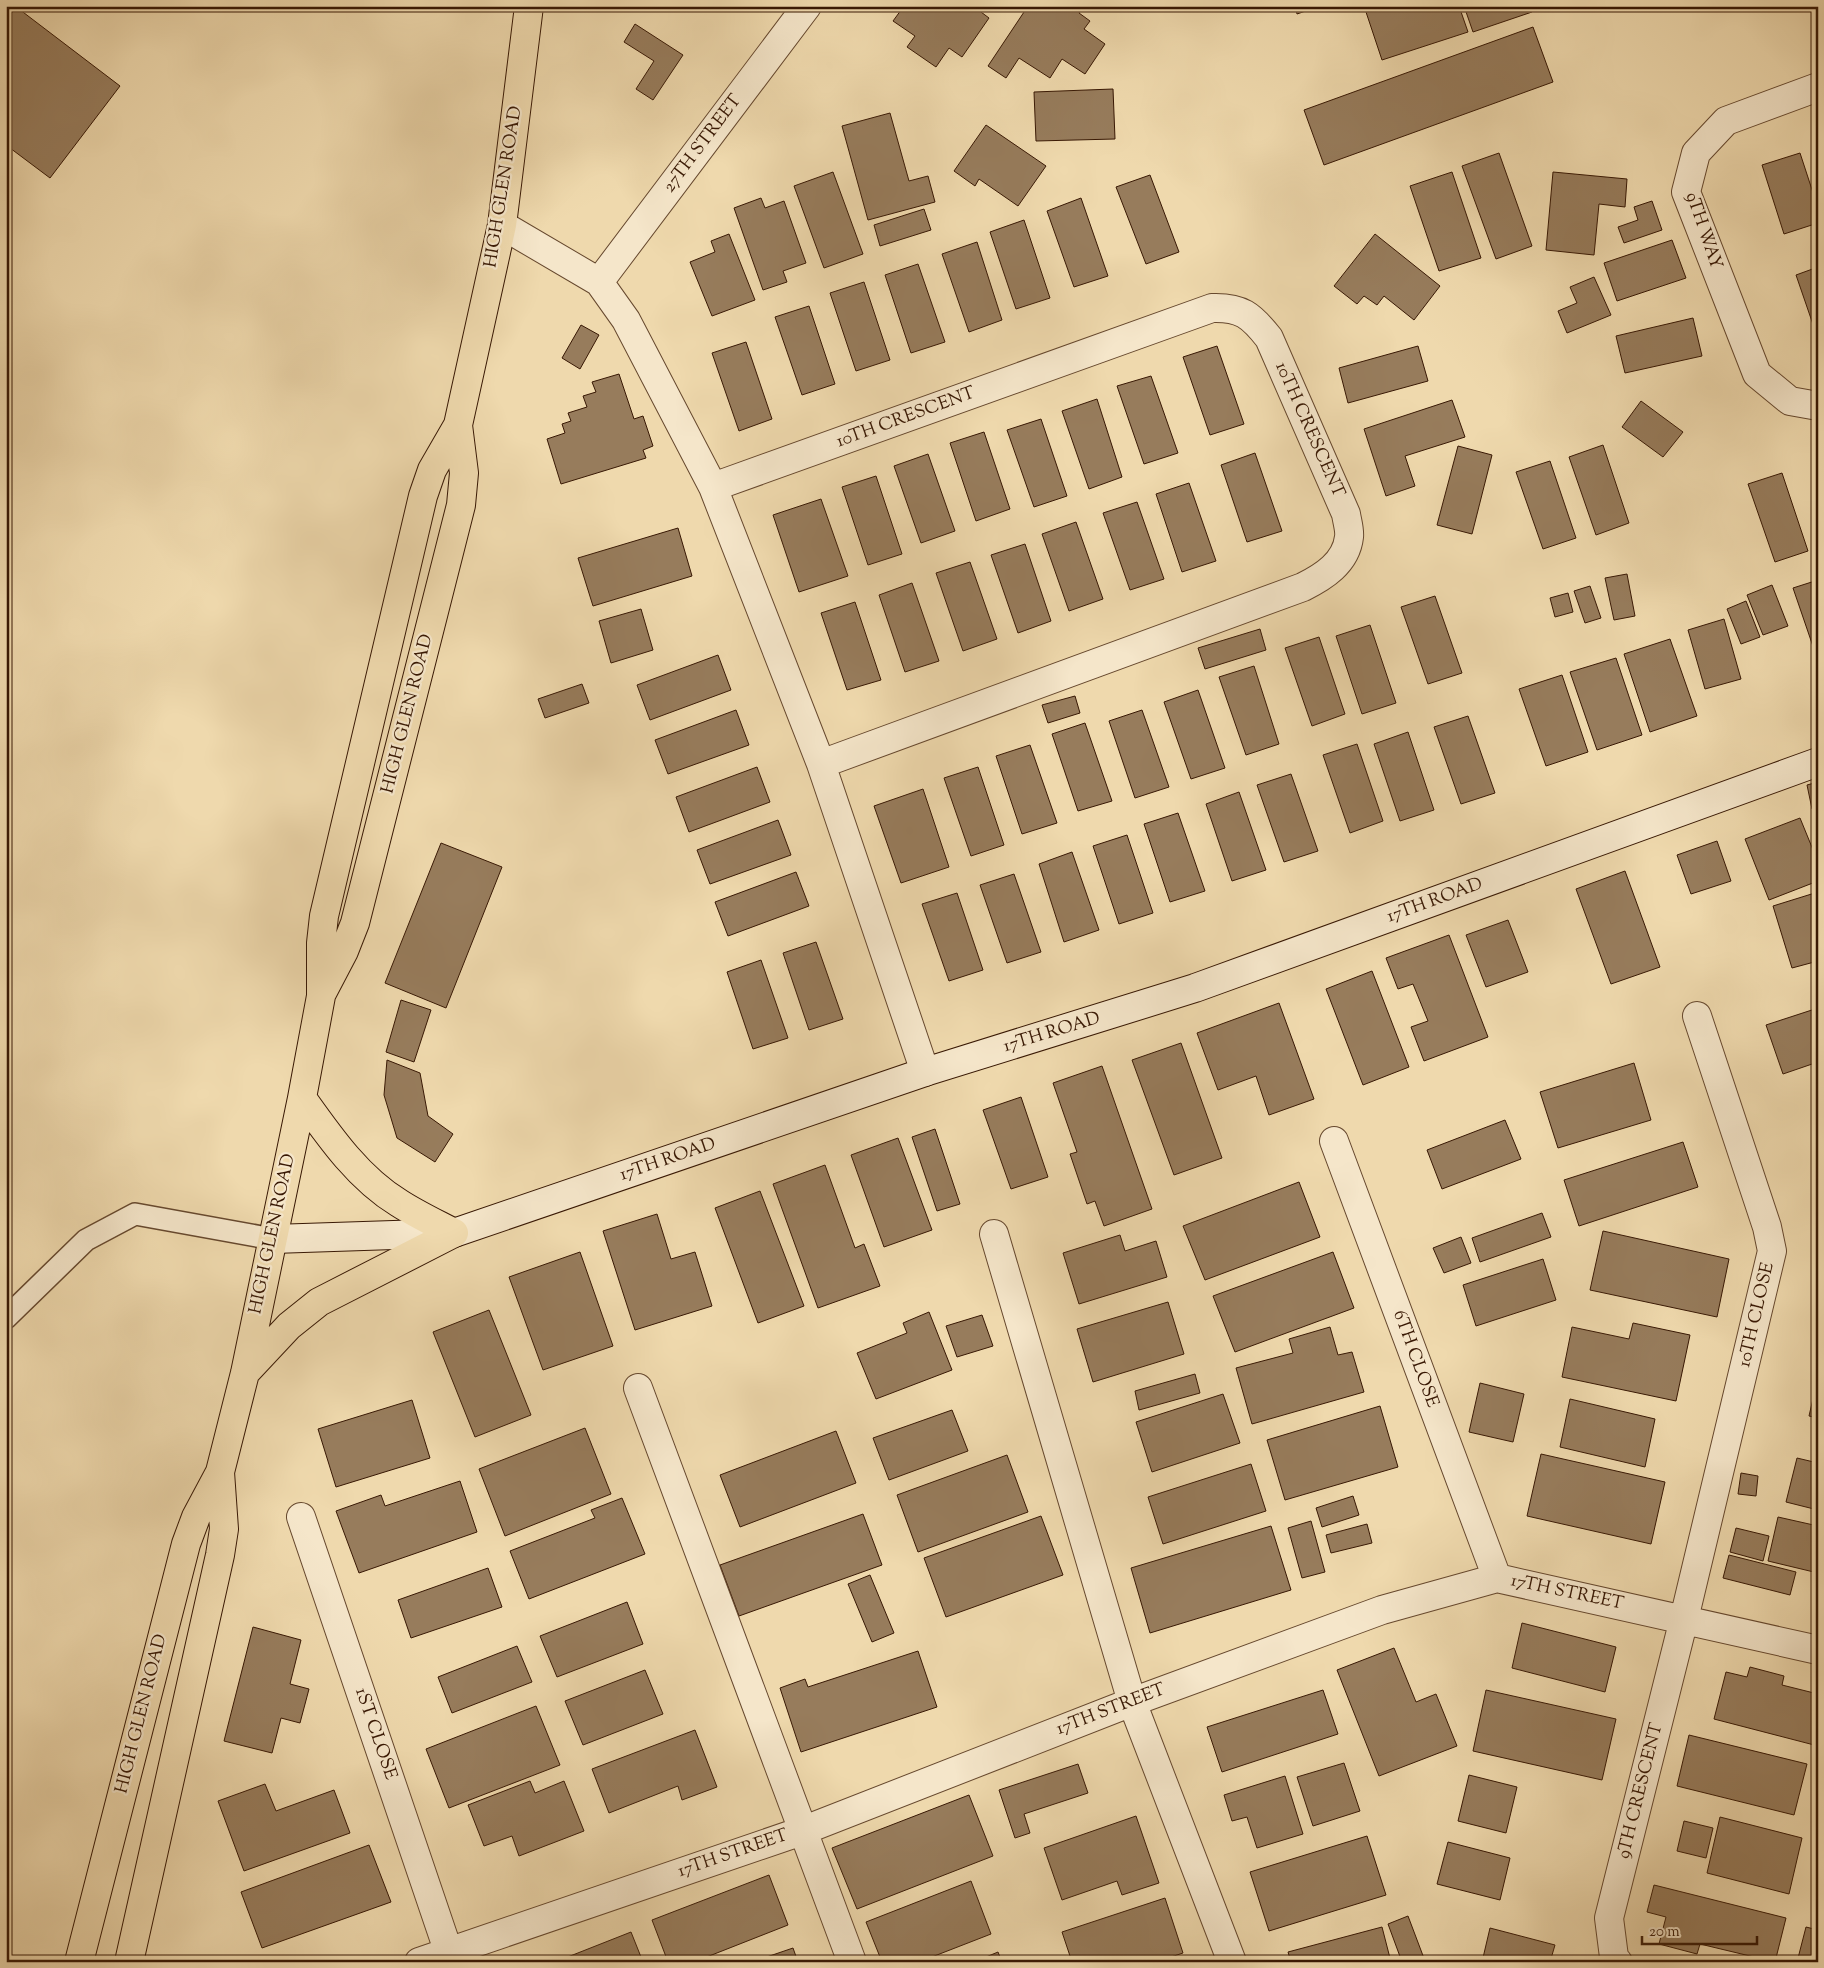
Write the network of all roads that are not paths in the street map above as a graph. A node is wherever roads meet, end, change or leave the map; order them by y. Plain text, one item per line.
1 (529, 6) edge
2 (807, 6) edge
3 (1818, 87) edge
4 (502, 225) junction
5 (599, 282) junction
6 (1818, 406) edge
7 (458, 425) junction
8 (713, 487) junction
9 (1818, 762) edge
10 (821, 764) junction
11 (321, 996) junction
12 (1697, 1016) dead end
13 (925, 1072) junction
14 (302, 1098) junction
15 (1334, 1141) dead end
16 (454, 1232) junction
17 (994, 1234) dead end
18 (273, 1239) junction
19 (6, 1318) edge
20 (245, 1373) junction
21 (638, 1388) dead end
22 (220, 1472) junction
23 (301, 1516) dead end
24 (1497, 1578) junction
25 (1684, 1619) junction
26 (1818, 1650) edge
27 (1132, 1702) junction
28 (802, 1830) junction
29 (450, 1957) edge
30 (79, 1962) edge
31 (129, 1962) edge
32 (419, 1962) edge
33 (852, 1962) edge
34 (1232, 1962) edge
35 (1618, 1962) edge

1 - 4 main road, HIGH GLEN ROAD
2 - 5 street, 27TH STREET
3 - 6 street, 9TH WAY
4 - 5 street
4 - 7 main road, HIGH GLEN ROAD
5 - 8 street
7 - 11 main road, HIGH GLEN ROAD
7 - 11 main road, HIGH GLEN ROAD
8 - 10 street
8 - 10 street, 10TH CRESCENT
9 - 13 street, 17TH ROAD
10 - 13 street
11 - 14 main road, HIGH GLEN ROAD
12 - 25 street, 10TH CLOSE
13 - 16 street, 17TH ROAD
14 - 16 main road
14 - 18 main road, HIGH GLEN ROAD
15 - 24 street, 6TH CLOSE
16 - 18 street, 17TH ROAD
16 - 20 main road
17 - 27 street
18 - 19 lane
18 - 20 main road, HIGH GLEN ROAD
20 - 22 main road, HIGH GLEN ROAD
21 - 28 street
22 - 30 main road, HIGH GLEN ROAD
22 - 31 main road, HIGH GLEN ROAD
23 - 29 street, 1ST CLOSE
24 - 25 street, 17TH STREET
24 - 27 street, 17TH STREET
25 - 26 street, 17TH STREET
25 - 35 street, 9TH CRESCENT
27 - 28 street, 17TH STREET
27 - 34 street
28 - 29 street, 17TH STREET
28 - 33 street
29 - 32 street, 17TH STREET

